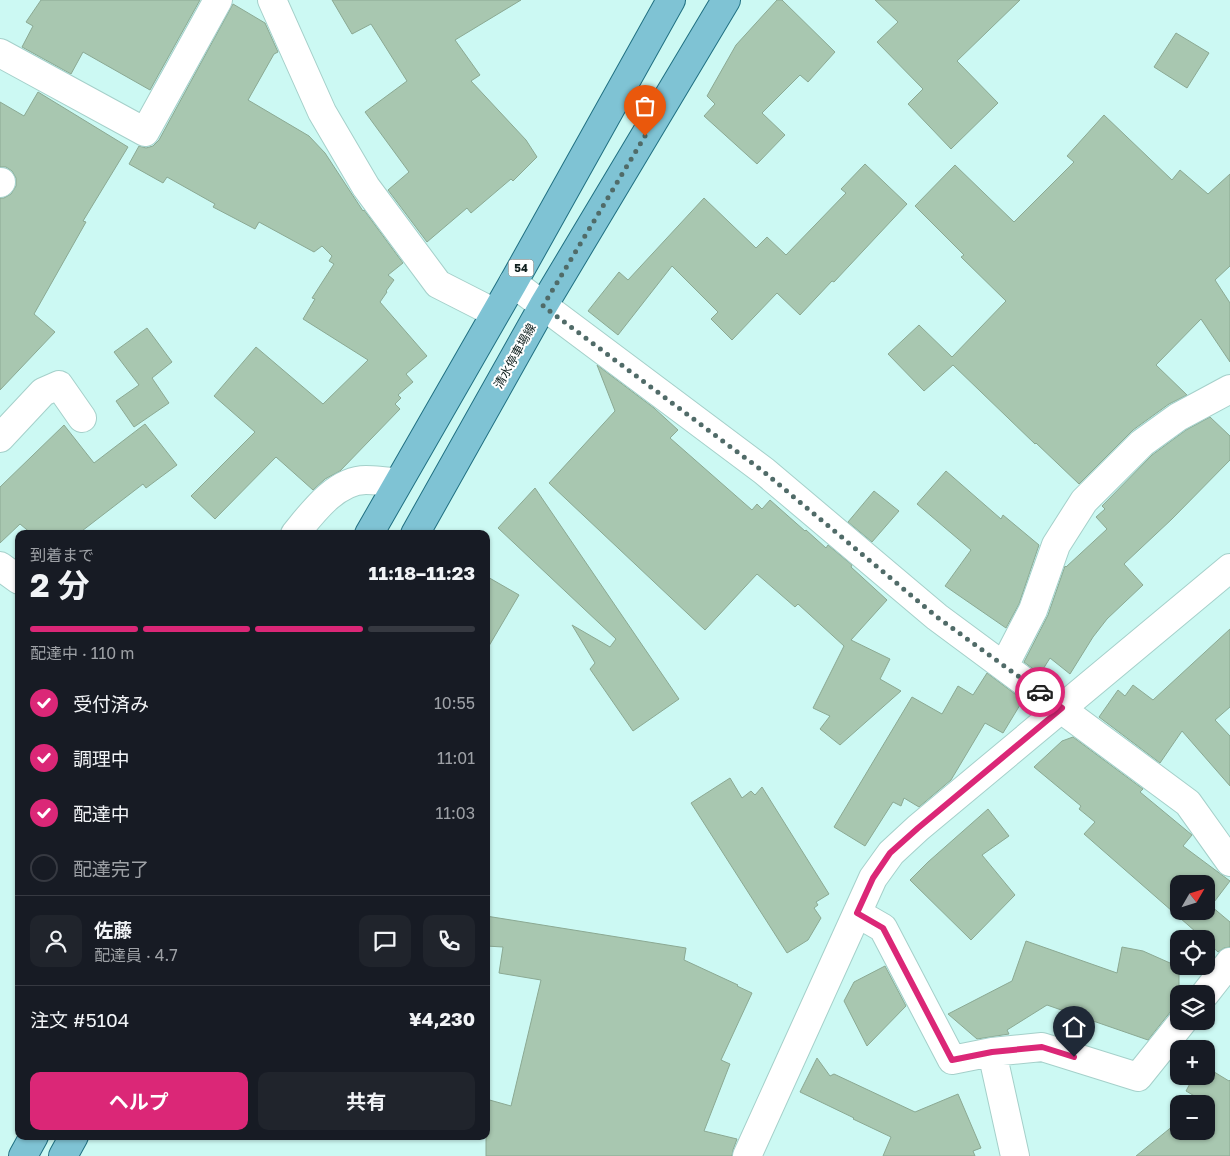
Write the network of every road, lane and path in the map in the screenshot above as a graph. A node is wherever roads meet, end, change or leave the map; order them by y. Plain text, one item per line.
1 (218, 0) edge
2 (272, 0) edge
3 (671, 0) edge
4 (726, 0) edge
5 (0, 53) edge
6 (512, 283) junction
7 (543, 306) junction
8 (495, 313) junction
9 (1230, 389) edge
10 (82, 418) dead end
11 (0, 438) edge
12 (398, 482) junction
13 (298, 530) edge
14 (371, 530) edge
15 (417, 530) edge
16 (0, 566) edge
17 (1230, 568) edge
18 (15, 577) edge
19 (1004, 666) junction
20 (1062, 708) junction
21 (1230, 862) edge
22 (857, 913) junction
23 (1230, 962) edge
24 (1212, 985) edge
25 (1176, 1030) edge
26 (992, 1052) junction
27 (32, 1140) edge
28 (72, 1140) edge
29 (23, 1156) edge
30 (63, 1156) edge
31 (746, 1156) edge
32 (1015, 1156) edge

1 - 5 street
2 - 8 street
3 - 6 main road, 54
4 - 7 main road, 清水停車場線
6 - 7 street
6 - 8 main road, 54
7 - 15 main road, 清水停車場線
7 - 19 street
8 - 12 main road, 54
9 - 19 street
10 - 11 street
12 - 13 street
12 - 14 main road, 54
16 - 18 street
17 - 20 street
19 - 20 street
20 - 21 street
20 - 22 street
22 - 26 street
22 - 31 street
23 - 24 street
25 - 26 street
26 - 32 street
27 - 29 main road
28 - 30 main road

